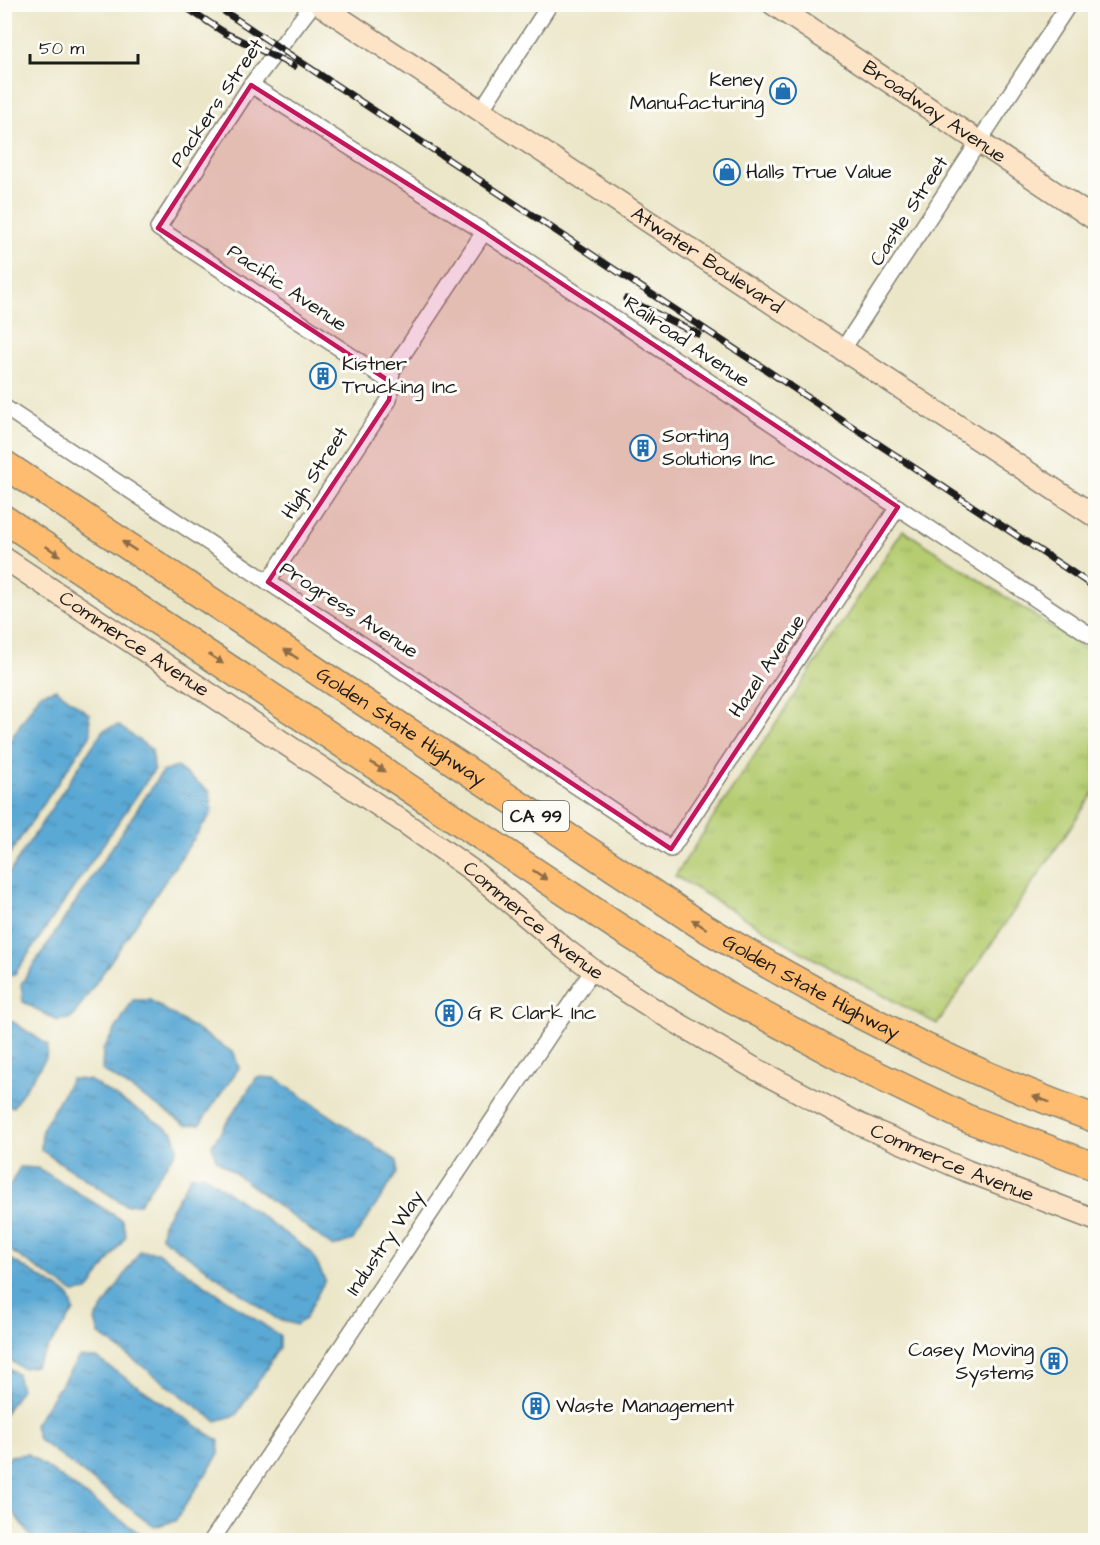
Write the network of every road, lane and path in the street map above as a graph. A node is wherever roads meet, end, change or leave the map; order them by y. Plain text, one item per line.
1 (313, 4) edge
2 (318, 4) edge
3 (550, 4) edge
4 (773, 4) edge
5 (1069, 4) edge
6 (251, 85) junction
7 (480, 112) junction
8 (979, 142) junction
9 (1095, 220) edge
10 (158, 228) joint
11 (484, 232) junction
12 (843, 349) junction
13 (392, 383) junction
14 (4, 407) edge
15 (4, 464) edge
16 (898, 507) junction
17 (1095, 517) edge
18 (4, 519) edge
19 (4, 558) edge
20 (268, 582) junction
21 (1095, 639) edge
22 (671, 849) joint
23 (593, 970) junction
24 (1095, 1119) edge
25 (1095, 1167) edge
26 (1095, 1220) edge
27 (220, 1537) edge

1 - 6 street, Packers Street
2 - 7 street, Atwater Boulevard
3 - 7 street
4 - 8 street, Broadway Avenue
5 - 8 street, Castle Street
6 - 10 street, Packers Street
6 - 11 street, Railroad Avenue
7 - 12 street, Atwater Boulevard
8 - 9 street, Broadway Avenue
8 - 12 street, Castle Street
10 - 13 street, Pacific Avenue
11 - 13 street, High Street
11 - 16 street, Railroad Avenue
12 - 17 street, Atwater Boulevard
13 - 20 street, High Street
14 - 20 street, Progress Avenue
24 -> 15 highway, Golden State Highway / CA 99
16 - 21 street, Railroad Avenue
16 - 22 street, Hazel Avenue
18 -> 25 highway, CA 99
19 - 23 street, Commerce Avenue
20 - 22 street, Progress Avenue
23 - 26 street, Commerce Avenue
23 - 27 street, Industry Way

